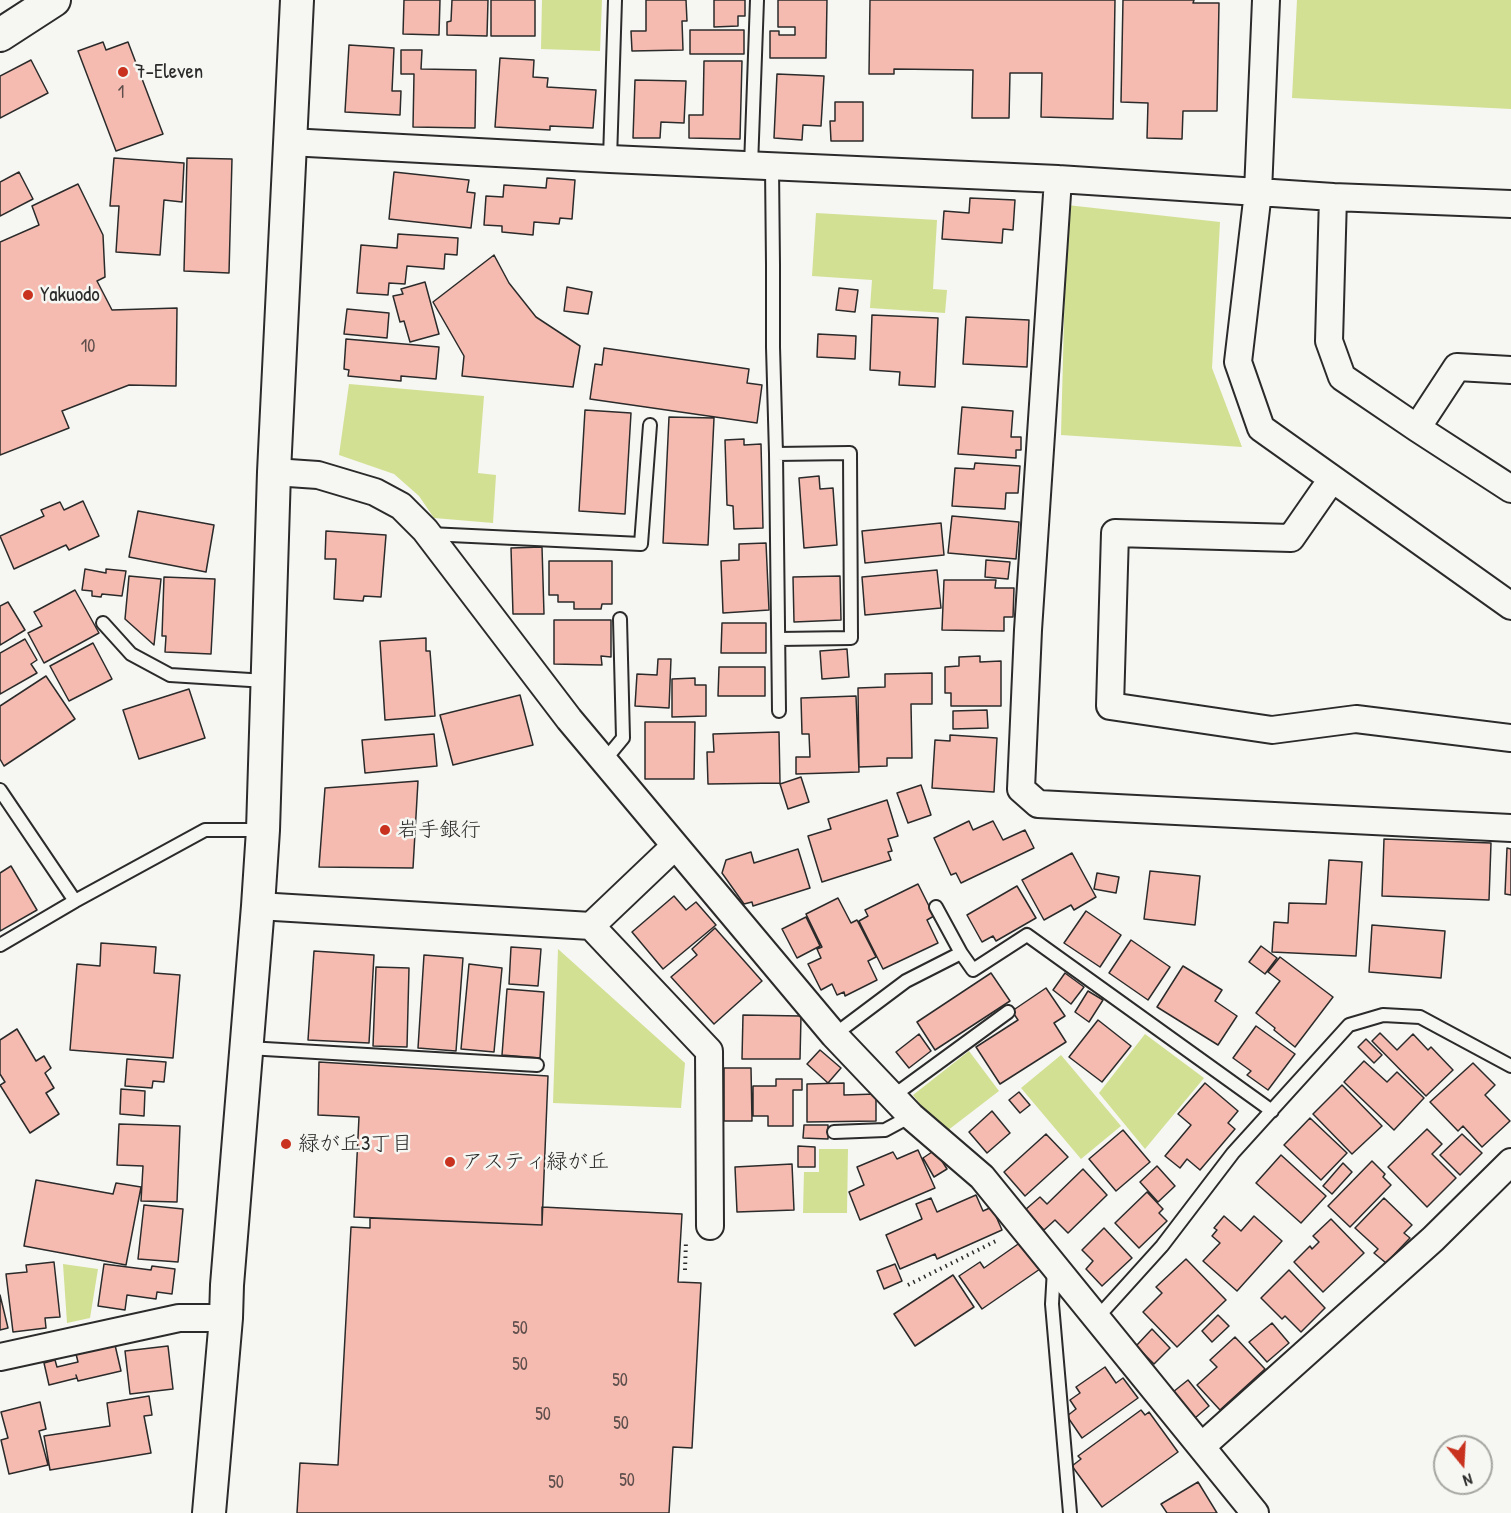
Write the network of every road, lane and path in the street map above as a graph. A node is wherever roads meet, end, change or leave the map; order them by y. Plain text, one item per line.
1 (54, 0) edge
2 (297, 0) edge
3 (615, 0) edge
4 (757, 0) edge
5 (1266, 0) edge
6 (0, 35) edge
7 (289, 142) junction
8 (610, 159) junction
9 (761, 166) junction
10 (1058, 179) junction
11 (1258, 192) junction
12 (1333, 196) junction
13 (1511, 204) edge
14 (1511, 370) edge
15 (650, 425) dead end
16 (1417, 428) junction
17 (776, 454) junction
18 (274, 472) junction
19 (1332, 479) junction
20 (1511, 489) edge
21 (427, 534) junction
22 (1511, 606) edge
23 (620, 619) dead end
24 (103, 623) dead end
25 (779, 639) junction
26 (267, 681) junction
27 (779, 711) dead end
28 (1511, 738) edge
29 (604, 761) junction
30 (0, 790) edge
31 (1511, 828) edge
32 (263, 830) junction
33 (675, 846) junction
34 (75, 901) junction
35 (258, 906) junction
36 (936, 907) dead end
37 (591, 926) junction
38 (0, 945) edge
39 (962, 953) junction
40 (1008, 1012) dead end
41 (834, 1035) junction
42 (246, 1048) junction
43 (537, 1065) dead end
44 (1511, 1066) edge
45 (893, 1096) junction
46 (1272, 1111) junction
47 (911, 1116) junction
48 (834, 1132) dead end
49 (1511, 1162) edge
50 (710, 1226) dead end
51 (1023, 1227) junction
52 (1055, 1265) junction
53 (908, 1286) dead end
54 (226, 1318) junction
55 (1096, 1319) junction
56 (0, 1357) edge
57 (1202, 1446) junction
58 (209, 1513) edge
59 (1071, 1513) edge
60 (1255, 1513) edge

1 - 6 street
2 - 7 street
3 - 8 lane
4 - 9 lane
5 - 11 street
7 - 8 street
7 - 18 street
8 - 9 street
9 - 10 street
9 - 17 lane
10 - 11 street
10 - 31 street
11 - 12 street
11 - 19 street
12 - 13 street
12 - 16 street
14 - 16 street
15 - 21 lane
16 - 20 street
17 - 25 lane
17 - 25 lane
18 - 21 street
18 - 26 street
19 - 22 street
19 - 28 street
21 - 29 street
23 - 29 lane
24 - 26 lane
25 - 27 lane
26 - 32 street
29 - 33 street
30 - 34 lane
32 - 34 lane
32 - 35 street
33 - 37 street
33 - 41 street
34 - 38 lane
35 - 37 street
35 - 42 street
36 - 39 lane
37 - 50 street
39 - 41 lane
39 - 46 lane
40 - 45 lane
41 - 45 street
42 - 43 lane
42 - 54 street
44 - 46 lane
45 - 47 street
46 - 55 lane
47 - 48 lane
47 - 51 street
49 - 57 street
51 - 52 street
51 - 53 path
52 - 55 street
52 - 59 lane
54 - 56 street
54 - 58 street
55 - 57 street
57 - 60 street

